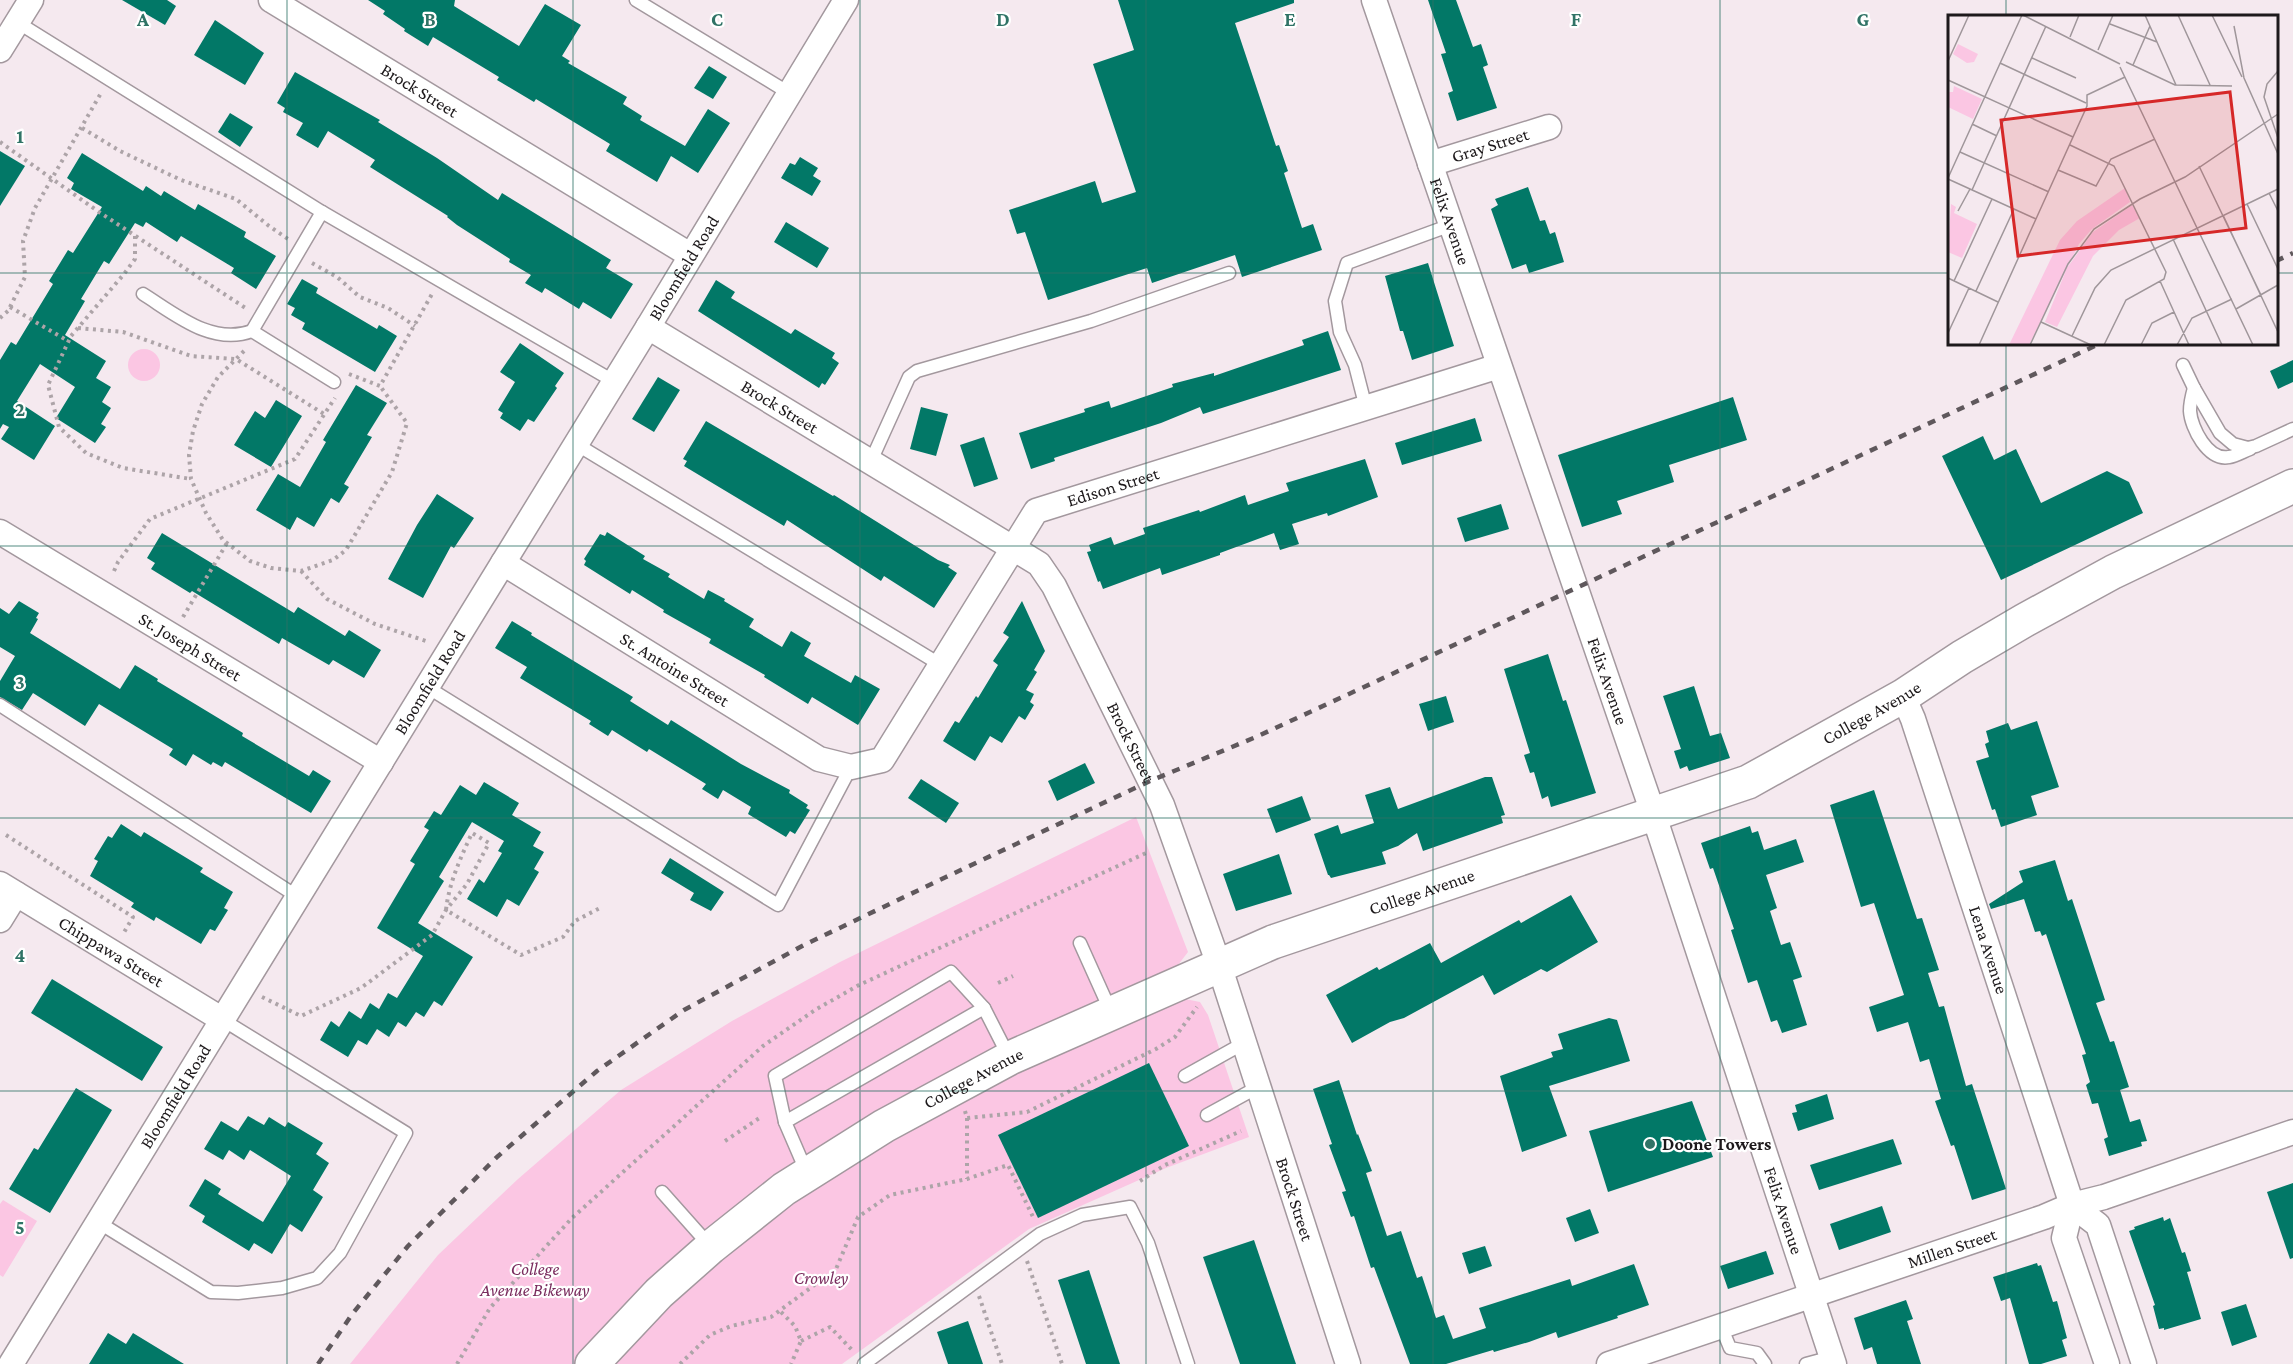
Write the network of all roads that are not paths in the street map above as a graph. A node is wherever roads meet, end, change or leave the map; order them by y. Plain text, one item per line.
1 (30, 0) edge
2 (271, 0) edge
3 (636, 0) edge
4 (846, 0) edge
5 (1374, 0) edge
6 (17, 22) junction
7 (0, 50) edge
8 (789, 93) junction
9 (1549, 127) dead end
10 (1430, 164) junction
11 (321, 212) junction
12 (1451, 225) junction
13 (690, 255) junction
14 (1229, 273) dead end
15 (142, 294) dead end
16 (648, 327) junction
17 (252, 331) junction
18 (2183, 365) dead end
19 (1499, 366) junction
20 (615, 381) junction
21 (338, 387) road end
22 (2194, 388) junction
23 (1366, 408) junction
24 (2293, 429) edge
25 (576, 444) junction
26 (2256, 446) junction
27 (871, 461) junction
28 (2293, 486) edge
29 (0, 532) edge
30 (1013, 548) junction
31 (503, 563) junction
32 (941, 665) junction
33 (427, 687) junction
34 (1903, 696) junction
35 (0, 705) edge
36 (381, 762) junction
37 (851, 766) junction
38 (1653, 813) junction
39 (8, 889) edge
40 (298, 897) junction
41 (0, 920) edge
42 (1080, 943) dead end
43 (1219, 965) junction
44 (984, 1008) junction
45 (1112, 1013) junction
46 (223, 1020) junction
47 (1244, 1043) junction
48 (1010, 1058) junction
49 (1185, 1076) dead end
50 (1258, 1088) junction
51 (1208, 1115) dead end
52 (785, 1122) junction
53 (2293, 1132) edge
54 (807, 1173) junction
55 (662, 1192) dead end
56 (2072, 1205) junction
57 (98, 1222) junction
58 (711, 1247) junction
59 (1812, 1295) junction
60 (1721, 1326) junction
61 (1833, 1360) edge
62 (871, 1362) edge
63 (11, 1364) edge
64 (592, 1364) edge
65 (1188, 1364) edge
66 (1348, 1364) edge
67 (1609, 1364) edge
68 (1765, 1364) edge
69 (1806, 1364) edge
70 (2107, 1364) edge
71 (2144, 1364) edge

1 - 6 street
2 - 13 street, Brock Street
3 - 8 lane
4 - 8 street, Bloomfield Road
5 - 10 street, Felix Avenue
6 - 7 street
6 - 11 lane
8 - 13 street, Bloomfield Road
9 - 10 street, Gray Street
10 - 12 street, Felix Avenue
11 - 17 lane
11 - 20 lane
12 - 19 street, Felix Avenue
12 - 23 lane
13 - 16 street, Bloomfield Road
14 - 27 lane
15 - 17 lane
16 - 20 street, Bloomfield Road
16 - 27 street, Brock Street
17 - 21 lane
18 - 22 lane
19 - 23 street, Edison Street
19 - 38 street, Felix Avenue
20 - 25 street, Bloomfield Road
22 - 26 lane
22 - 26 lane
23 - 30 street, Edison Street
24 - 26 lane
25 - 31 street, Bloomfield Road
25 - 32 lane
27 - 30 street, Brock Street
28 - 34 street, College Avenue
29 - 36 street, St. Joseph Street
30 - 32 street, Edison Street
30 - 43 street, Brock Street
31 - 33 street, Bloomfield Road
31 - 37 street, St. Antoine Street
32 - 37 street, Edison Street
33 - 36 street, Bloomfield Road
33 - 37 lane
34 - 38 street, College Avenue
34 - 56 street, Lena Avenue
35 - 40 lane
36 - 40 street, Bloomfield Road
38 - 43 street, College Avenue
38 - 59 street, Felix Avenue
39 - 41 street
39 - 46 street, Chippawa Street
40 - 46 street, Bloomfield Road
42 - 45 lane
43 - 45 street, College Avenue
43 - 47 street, Brock Street
44 - 48 lane
44 - 52 lane
44 - 52 lane
45 - 48 street, College Avenue
46 - 57 street, Bloomfield Road
46 - 57 lane
47 - 49 lane
47 - 50 street, Brock Street
48 - 54 street, College Avenue
50 - 51 lane
50 - 66 street, Brock Street
52 - 54 lane
53 - 56 street, Millen Street
54 - 58 street, College Avenue
55 - 58 lane
56 - 59 street, Millen Street
56 - 70 street
56 - 71 street
57 - 63 street, Bloomfield Road
58 - 64 street, College Avenue
59 - 60 street, Millen Street
59 - 61 street, Felix Avenue
60 - 67 street, Millen Street
60 - 68 lane
61 - 69 lane
62 - 65 lane

